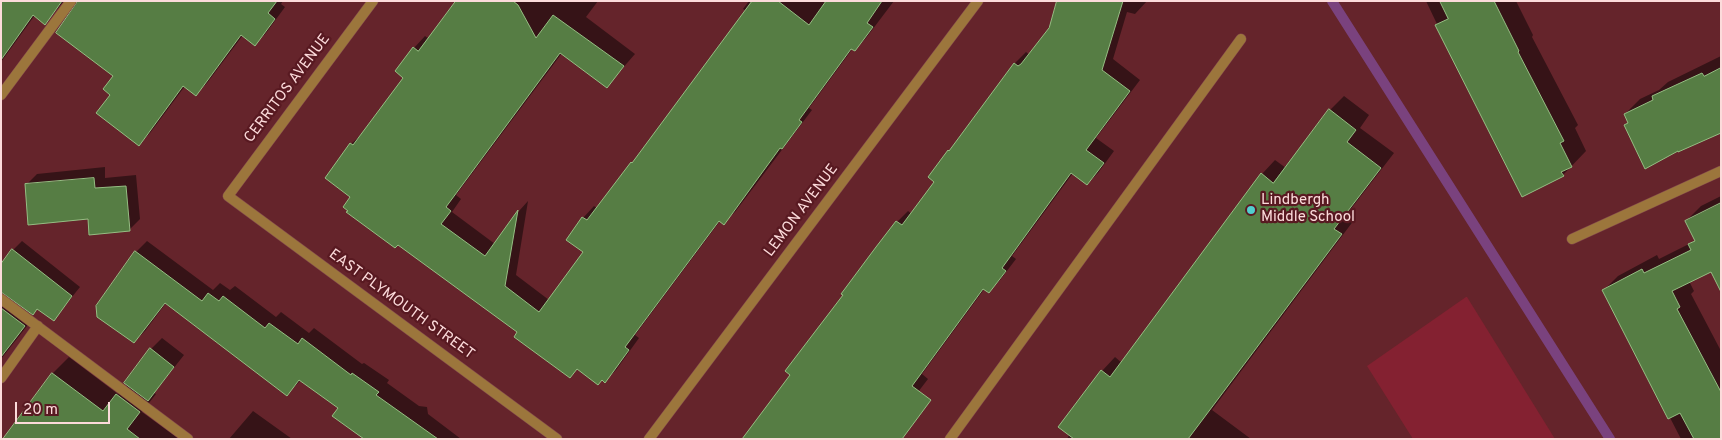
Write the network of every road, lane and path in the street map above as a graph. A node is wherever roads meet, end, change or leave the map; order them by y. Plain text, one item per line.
1 (71, 1) edge
2 (373, 1) edge
3 (978, 1) edge
4 (1240, 39) dead end
5 (1, 95) edge
6 (1721, 171) edge
7 (228, 196) joint
8 (1572, 239) dead end
9 (1, 299) edge
10 (38, 326) junction
11 (1, 378) edge
12 (188, 439) edge
13 (557, 439) edge
14 (649, 439) edge
15 (950, 439) edge

1 - 5 street
2 - 7 street, CERRITOS AVENUE
3 - 14 street, LEMON AVENUE
4 - 15 street
6 - 8 street
7 - 13 street, EAST PLYMOUTH STREET
9 - 10 street
10 - 11 street
10 - 12 street

